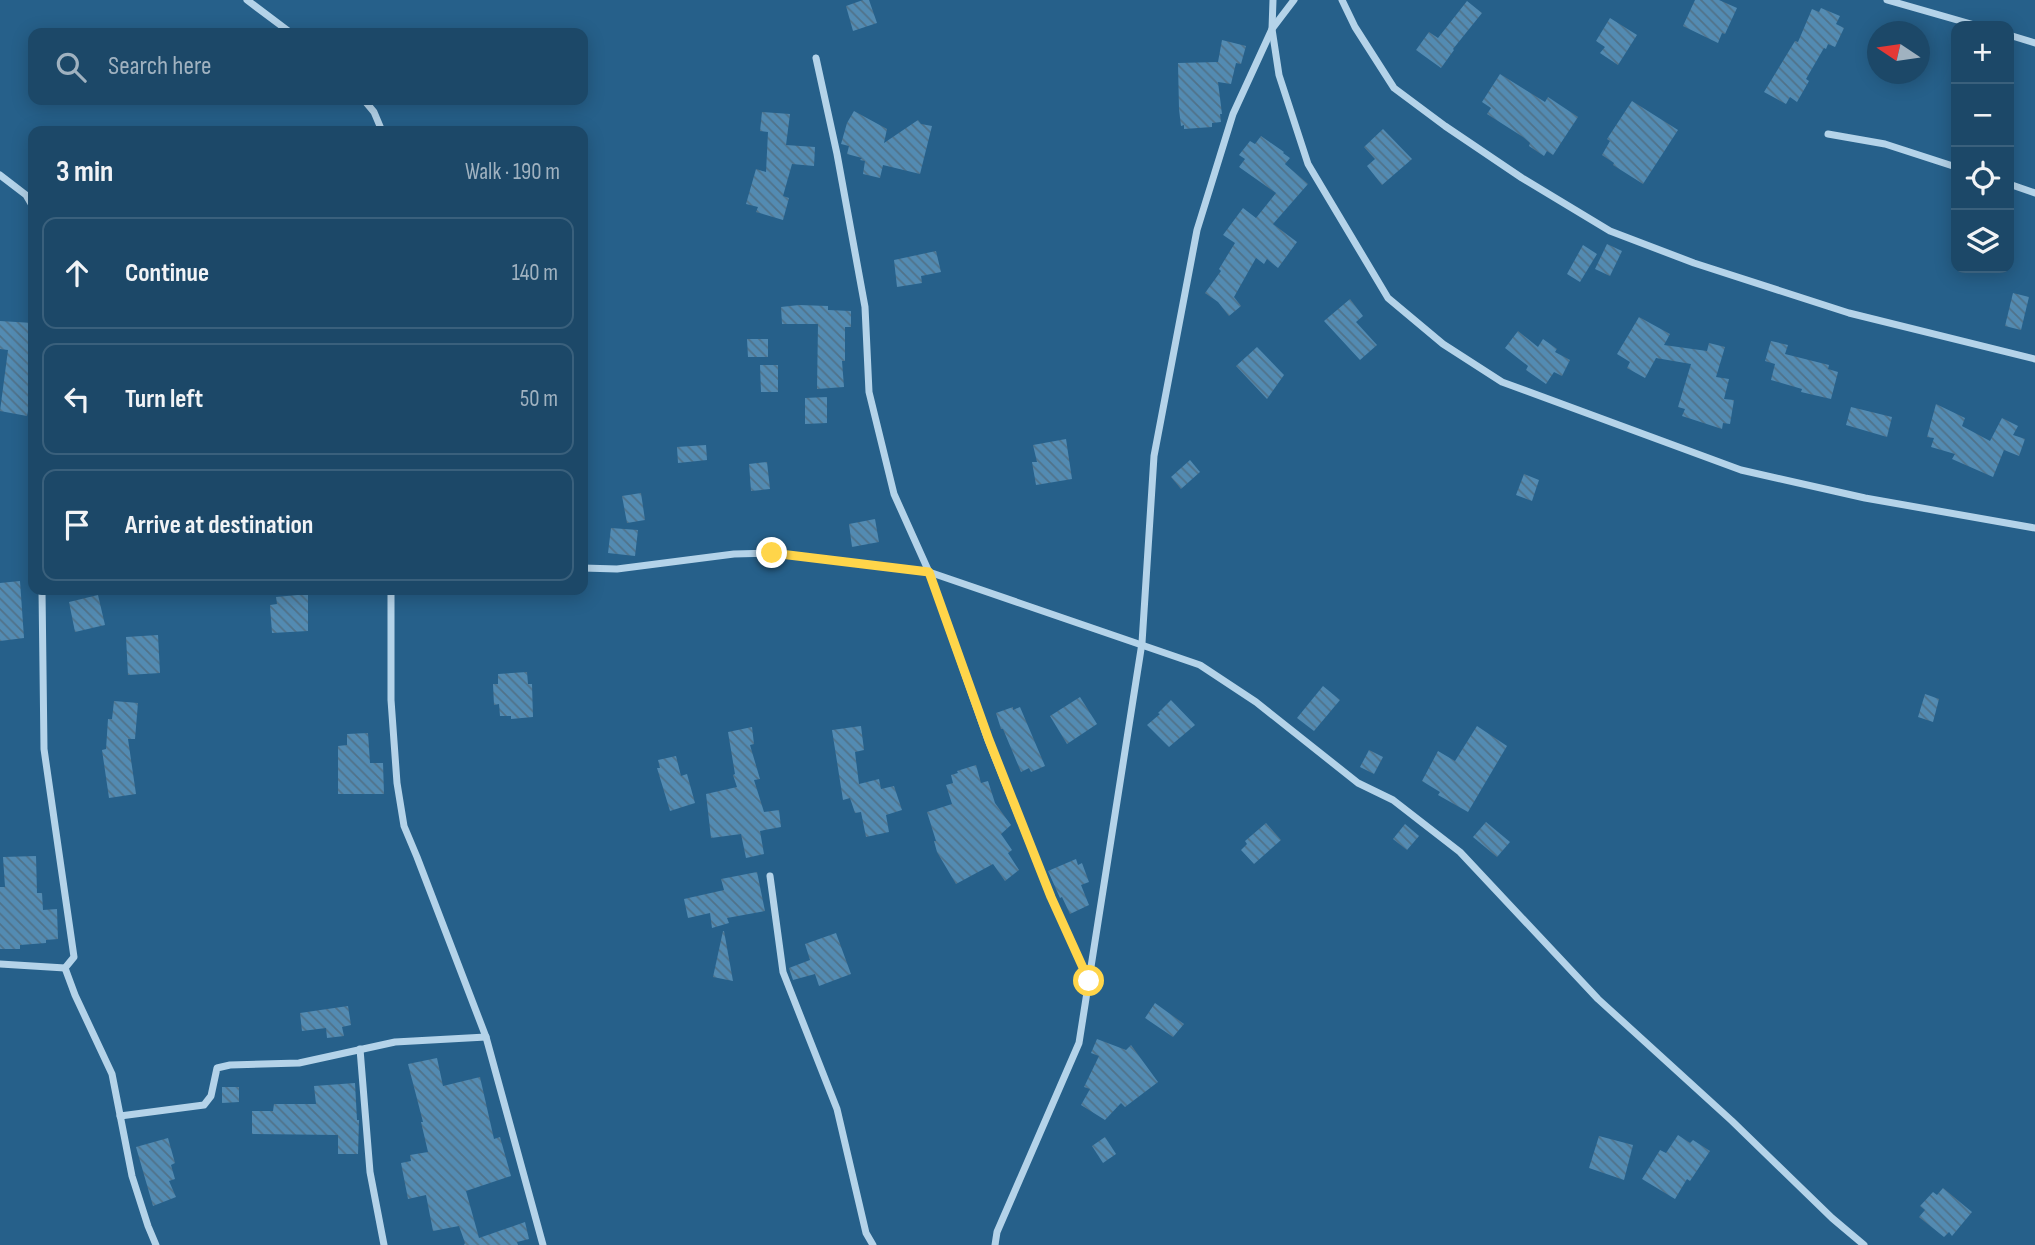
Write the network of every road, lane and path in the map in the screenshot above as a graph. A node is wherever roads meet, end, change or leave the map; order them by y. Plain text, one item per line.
1 (247, 0) edge
2 (1273, 0) edge
3 (1294, 0) edge
4 (1342, 0) edge
5 (1887, 0) edge
6 (1960, 21) edge
7 (284, 28) edge
8 (1272, 29) junction
9 (2014, 37) edge
10 (2035, 43) edge
11 (816, 58) dead end
12 (368, 105) edge
13 (380, 126) edge
14 (1828, 134) dead end
15 (1951, 165) edge
16 (0, 175) edge
17 (2014, 186) edge
18 (2035, 193) edge
19 (28, 198) edge
20 (2035, 359) edge
21 (2035, 528) edge
22 (588, 568) edge
23 (929, 572) junction
24 (42, 595) edge
25 (391, 595) edge
26 (1142, 643) junction
27 (770, 876) dead end
28 (0, 964) edge
29 (65, 968) junction
30 (1089, 981) junction
31 (486, 1037) junction
32 (360, 1049) junction
33 (120, 1116) junction
34 (156, 1245) edge
35 (384, 1245) edge
36 (543, 1245) edge
37 (873, 1245) edge
38 (995, 1245) edge
39 (1864, 1245) edge

1 - 7 street
2 - 8 street
3 - 8 street
4 - 20 street
5 - 6 street
8 - 21 street
8 - 26 street
9 - 10 street
11 - 23 street
12 - 13 street
14 - 15 street
16 - 19 street
17 - 18 street
22 - 23 street
23 - 26 street
23 - 30 street
24 - 29 street
25 - 31 street
26 - 30 street
26 - 39 street
27 - 37 street
28 - 29 street
29 - 33 street
30 - 38 street
31 - 32 street
31 - 36 street
32 - 33 street
32 - 35 street
33 - 34 street

